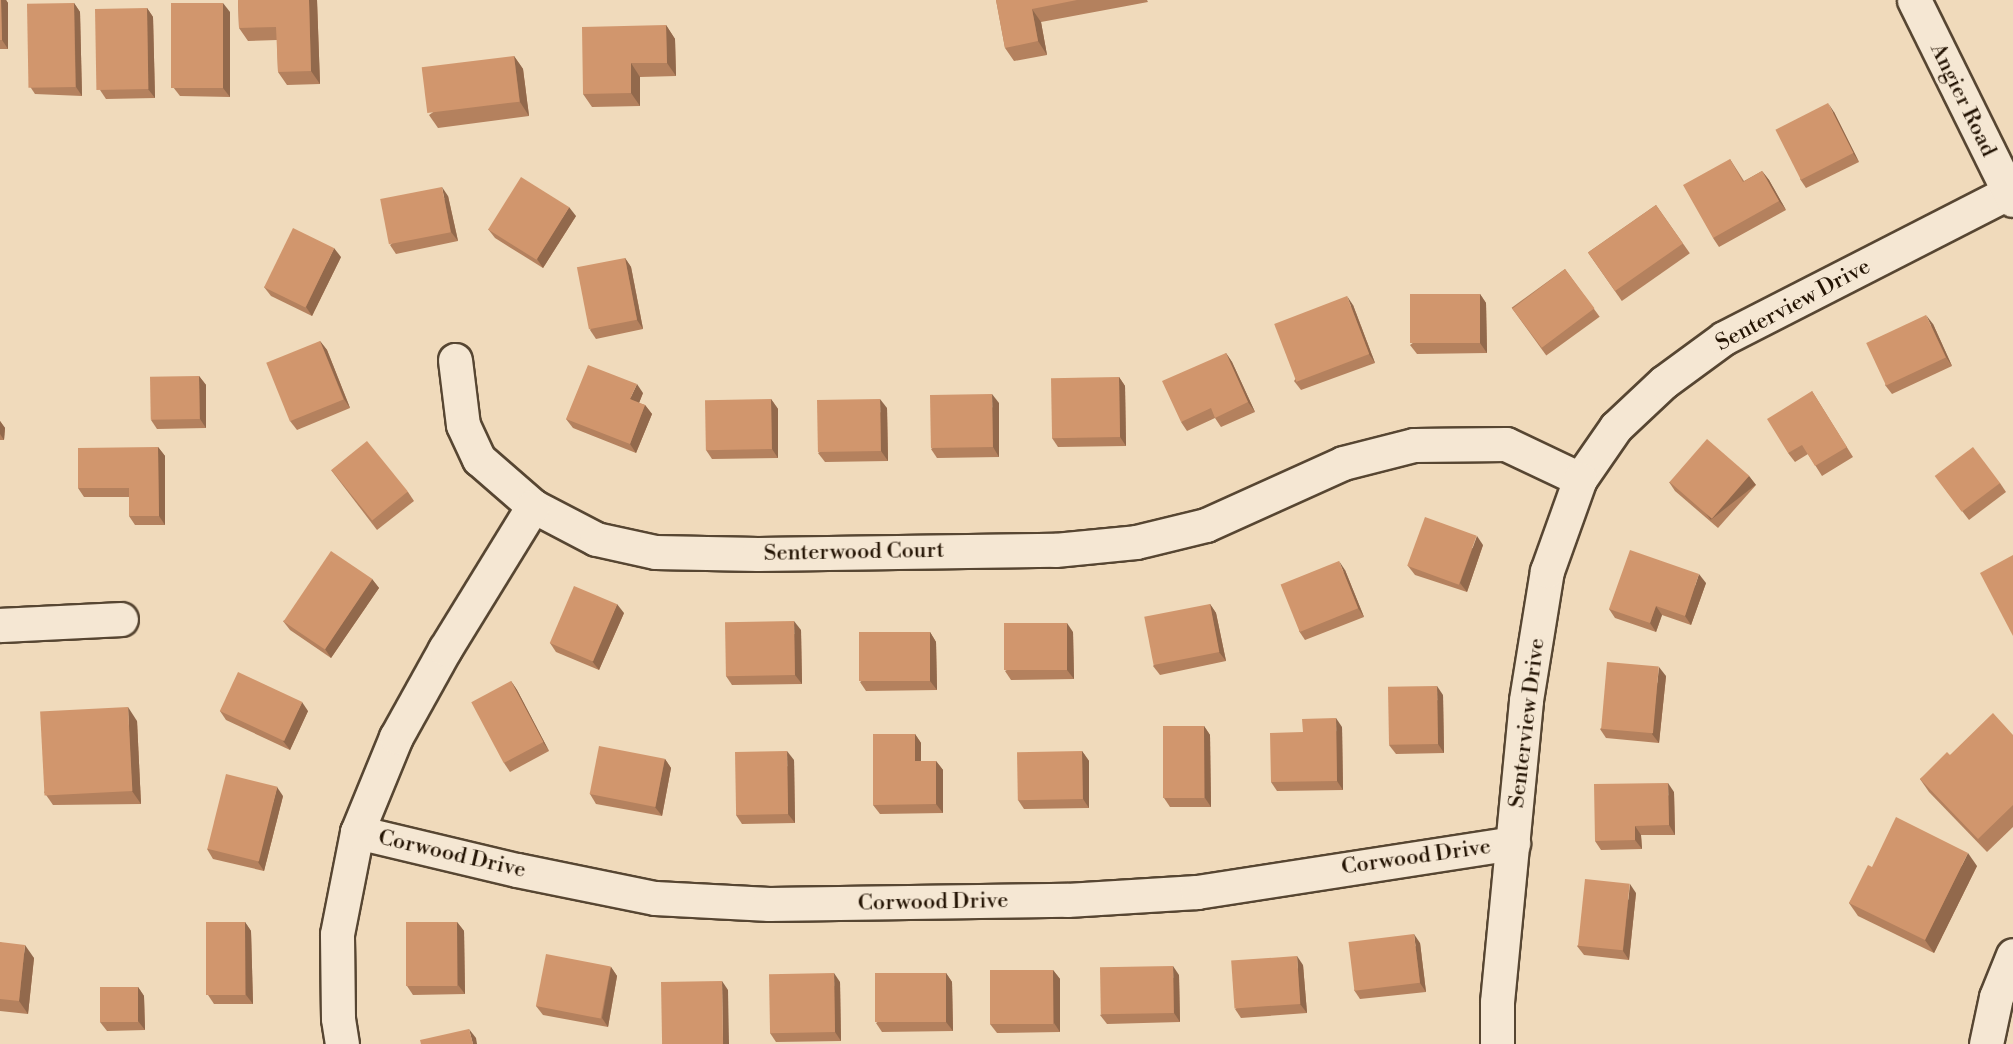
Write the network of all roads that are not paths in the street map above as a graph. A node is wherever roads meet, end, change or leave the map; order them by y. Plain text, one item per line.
1 (1914, 0) edge
2 (2011, 196) edge
3 (455, 360) dead end
4 (1580, 479) junction
5 (532, 506) junction
6 (121, 619) dead end
7 (0, 625) edge
8 (357, 832) junction
9 (1513, 843) junction
10 (2013, 955) edge
11 (342, 1044) edge
12 (1497, 1044) edge
13 (1986, 1044) edge

1 - 2 street, Angier Road
2 - 4 street, Senterview Drive
3 - 5 street, Senterwood Court
4 - 5 street, Senterwood Court
4 - 9 street, Senterview Drive
5 - 8 street
6 - 7 street
8 - 9 street, Corwood Drive
8 - 11 street
9 - 12 street, Senterview Drive
10 - 13 street

